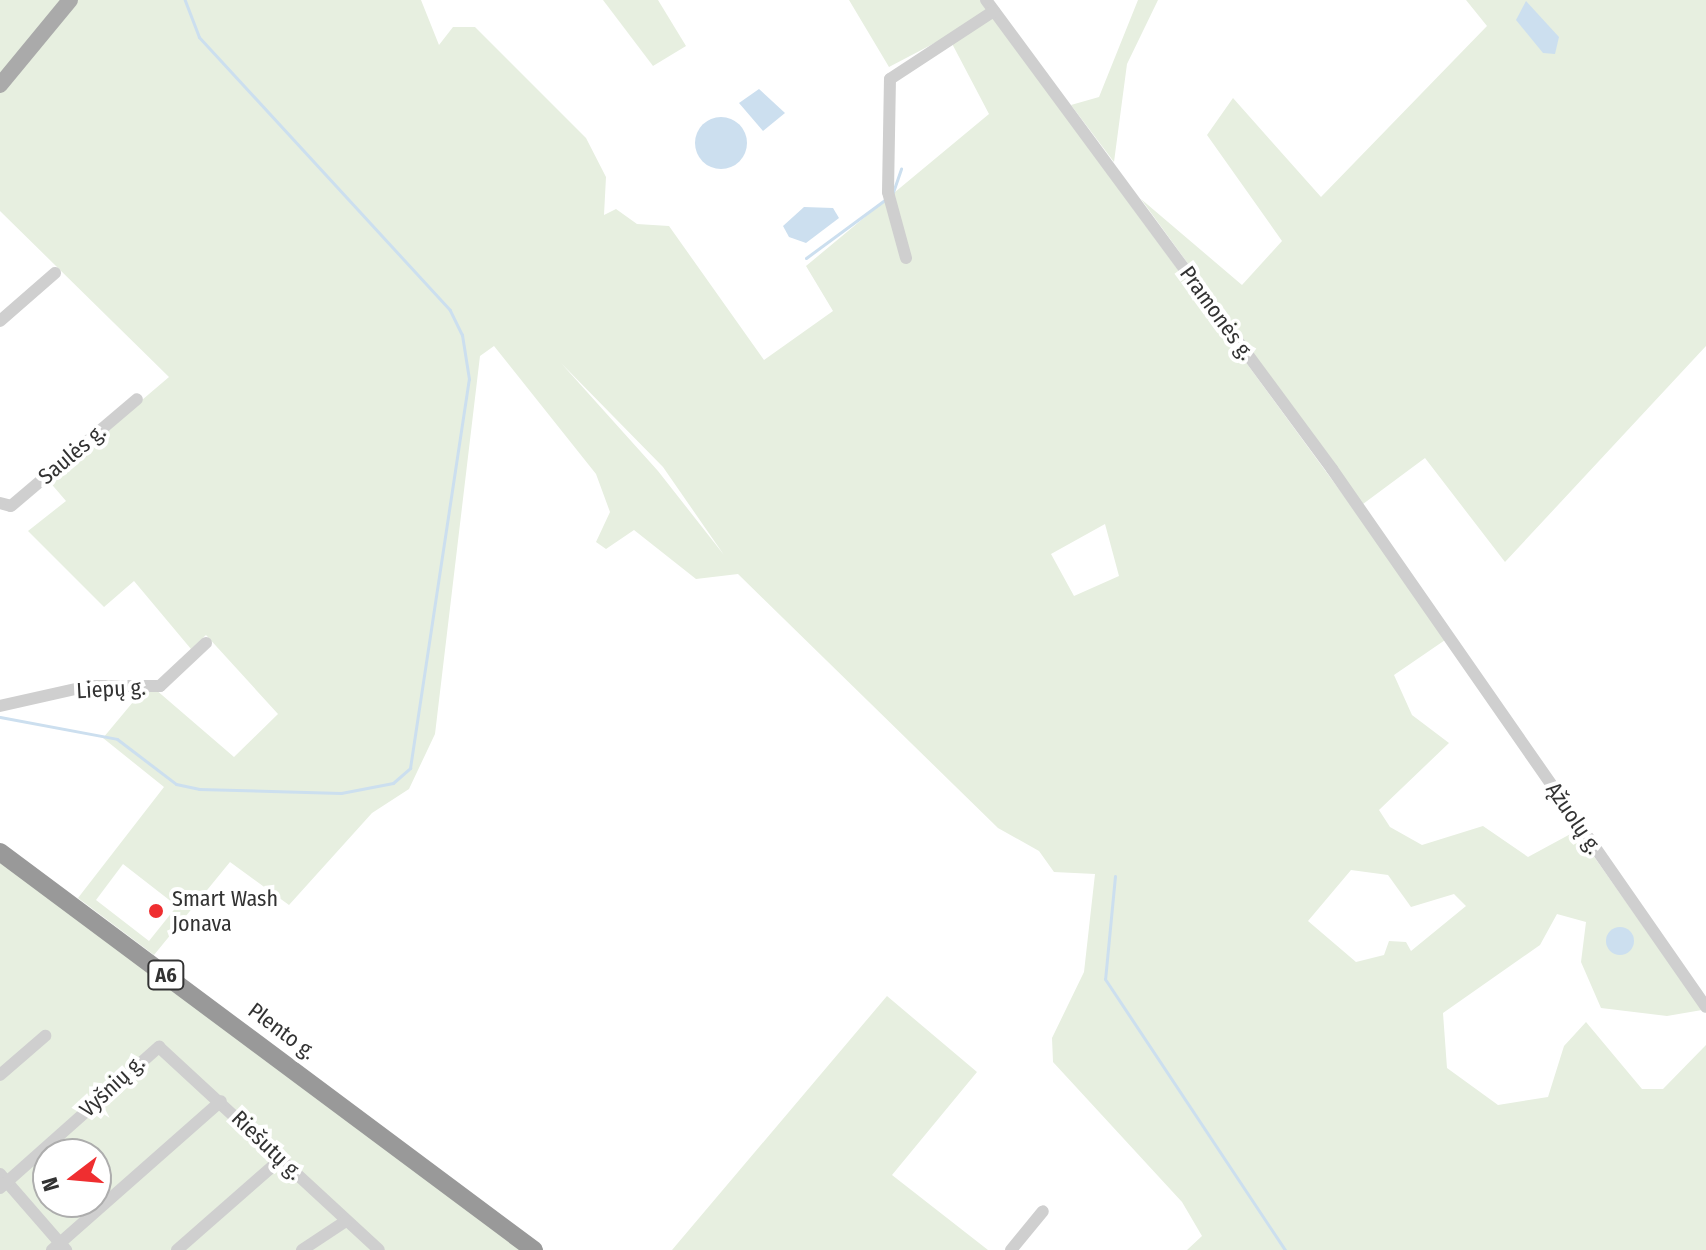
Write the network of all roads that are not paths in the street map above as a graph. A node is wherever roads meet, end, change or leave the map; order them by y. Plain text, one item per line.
1 (70, 0) edge
2 (990, 5) edge
3 (0, 85) edge
4 (906, 258) dead end
5 (55, 273) dead end
6 (0, 321) edge
7 (137, 399) dead end
8 (3, 505) edge
9 (1446, 628) joint
10 (206, 643) dead end
11 (0, 706) edge
12 (0, 852) edge
13 (1706, 1007) edge
14 (45, 1036) dead end
15 (152, 1048) joint
16 (0, 1075) edge
17 (221, 1101) junction
18 (282, 1158) junction
19 (2, 1182) edge
20 (1043, 1211) dead end
21 (346, 1221) junction
22 (59, 1248) edge
23 (177, 1250) edge
24 (302, 1250) edge
25 (379, 1250) edge
26 (534, 1250) edge
27 (1011, 1250) edge

1 - 3 main road
2 - 4 street
2 - 9 street, Pramonės g.
5 - 6 street
7 - 8 street, Saulės g.
9 - 13 street, Ąžuolų g.
10 - 11 street, Liepų g.
12 - 26 highway, Plento g. / A6
14 - 16 street
15 - 17 street, Riešutų g.
15 - 19 street, Vyšnių g.
17 - 18 street, Riešutų g.
17 - 22 street
18 - 21 street, Riešutų g.
18 - 23 street
19 - 22 street
20 - 27 street
21 - 24 street
21 - 25 street, Riešutų g.

